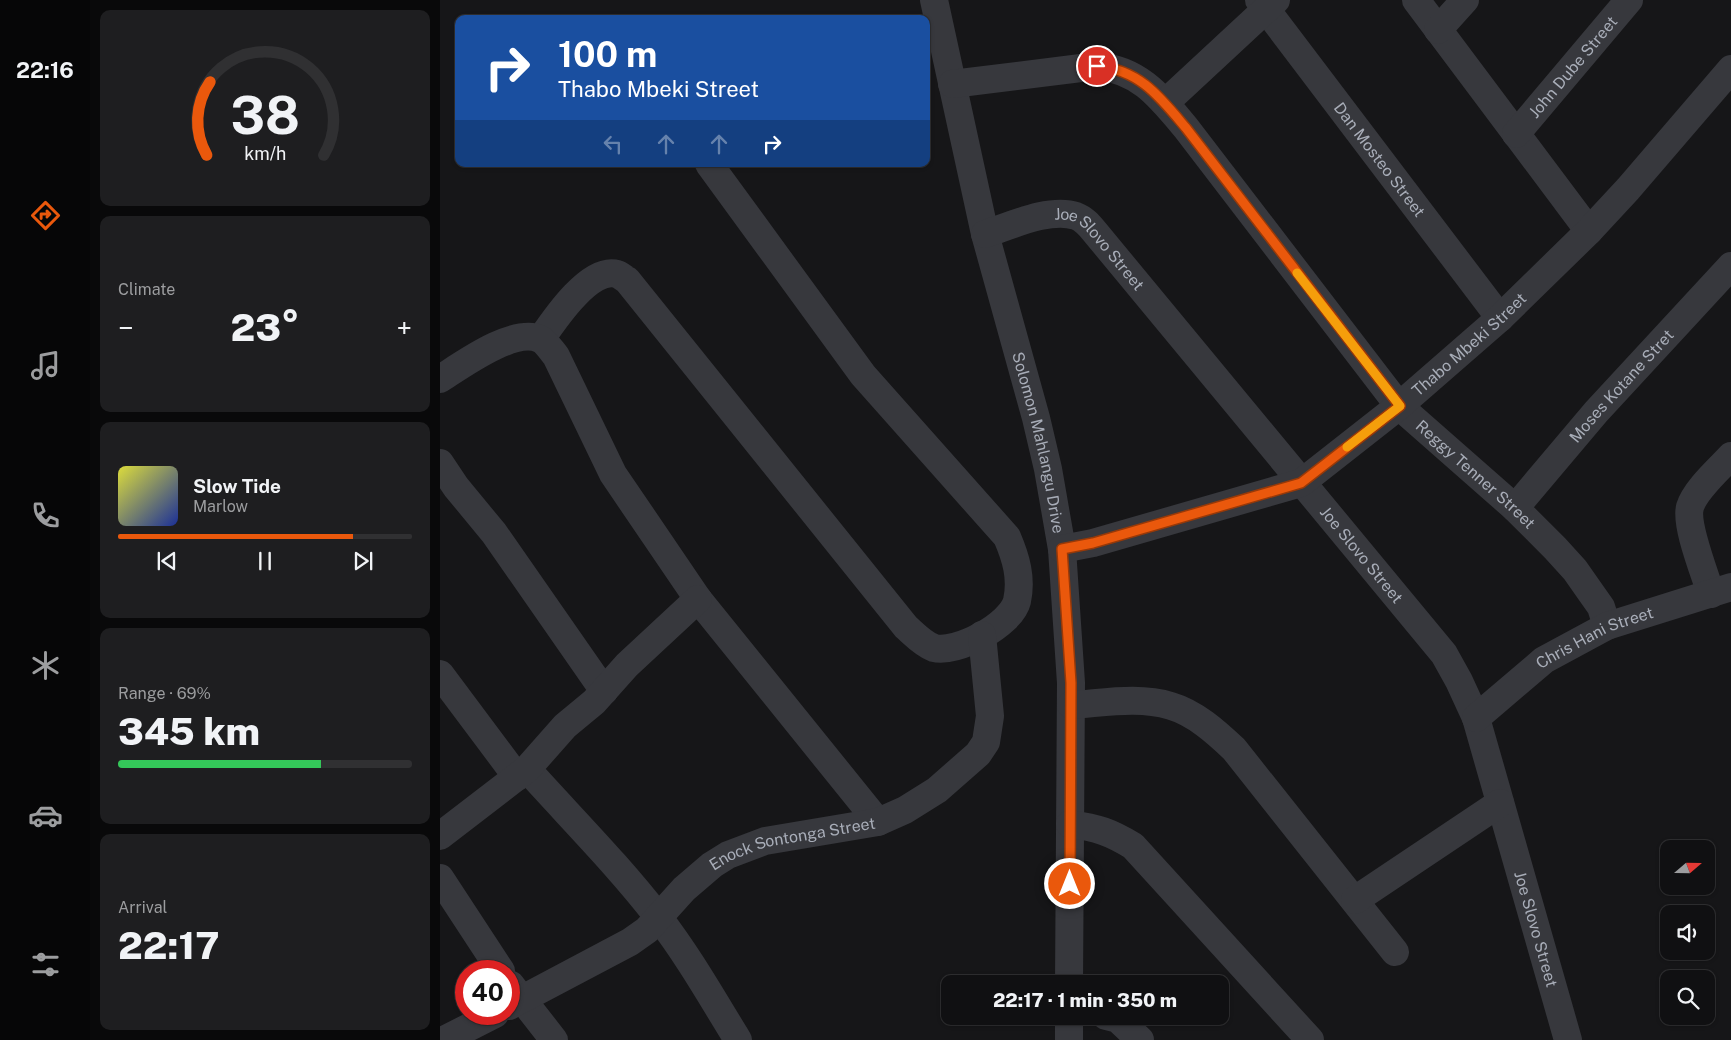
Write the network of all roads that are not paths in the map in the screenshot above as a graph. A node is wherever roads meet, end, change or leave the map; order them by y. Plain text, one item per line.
1 (934, 0) edge
2 (1416, 0) edge
3 (1465, 0) edge
4 (1629, 0) edge
5 (1267, 3) edge
6 (1438, 30) junction
7 (1731, 69) edge
8 (952, 84) junction
9 (1165, 103) junction
10 (1516, 134) junction
11 (711, 167) edge
12 (1589, 231) junction
13 (986, 234) junction
14 (1731, 266) edge
15 (1500, 318) junction
16 (541, 339) junction
17 (440, 379) edge
18 (1400, 406) junction
19 (1731, 456) edge
20 (440, 463) edge
21 (1301, 483) junction
22 (1515, 508) junction
23 (1062, 549) junction
24 (1721, 590) edge
25 (698, 599) junction
26 (1607, 626) junction
27 (982, 635) junction
28 (440, 674) edge
29 (604, 691) junction
30 (1071, 705) junction
31 (1476, 718) junction
32 (522, 773) junction
33 (1500, 803) junction
34 (878, 822) junction
35 (1070, 824) junction
36 (440, 836) edge
37 (441, 882) edge
38 (1355, 900) junction
39 (659, 918) junction
40 (1395, 952) dead end
41 (494, 960) edge
42 (1069, 975) edge
43 (520, 993) edge
44 (520, 1004) edge
45 (473, 1025) edge
46 (1069, 1025) edge
47 (1124, 1025) edge
48 (444, 1040) edge
49 (554, 1040) edge
50 (738, 1040) edge
51 (1069, 1040) edge
52 (1140, 1040) edge
53 (1310, 1040) edge
54 (1568, 1040) edge

1 - 8 street, Solomon Mahlangu Drive
2 - 6 street
3 - 6 street
4 - 10 street, John Dube Street
5 - 9 street
5 - 15 street, Dan Mosteo Street
6 - 10 street
7 - 12 street, Thabo Mbeki Street
8 - 9 street, Reggy Tenner Street
8 - 13 street, Solomon Mahlangu Drive
9 - 18 street, Reggy Tenner Street
10 - 12 street
11 - 27 street
12 - 15 street, Thabo Mbeki Street
13 - 21 street, Joe Slovo Street
13 - 23 street, Solomon Mahlangu Drive
14 - 22 street, Moses Kotane Stret
15 - 18 street, Thabo Mbeki Street
16 - 17 street
16 - 25 street
16 - 27 street
18 - 21 street, Thabo Mbeki Street
18 - 22 street, Reggy Tenner Street
19 - 24 street
20 - 29 street
21 - 23 street, Thabo Mbeki Street
21 - 31 street, Joe Slovo Street
22 - 26 street, Reggy Tenner Street
23 - 30 street, Solomon Mahlangu Drive
24 - 26 street, Chris Hani Street
25 - 29 street
25 - 34 street
26 - 31 street, Chris Hani Street
27 - 34 street, Enock Sontonga Street
28 - 32 street
29 - 32 street
30 - 35 street, Solomon Mahlangu Drive
30 - 38 street
31 - 33 street, Joe Slovo Street
32 - 36 street
32 - 39 street
33 - 38 street
33 - 54 street, Joe Slovo Street
34 - 39 street, Enock Sontonga Street
35 - 42 street, Solomon Mahlangu Drive
35 - 53 street
37 - 41 street
38 - 40 street
39 - 43 street, Enock Sontonga Street
39 - 50 street
44 - 49 street
45 - 48 street
46 - 51 street
47 - 52 street

